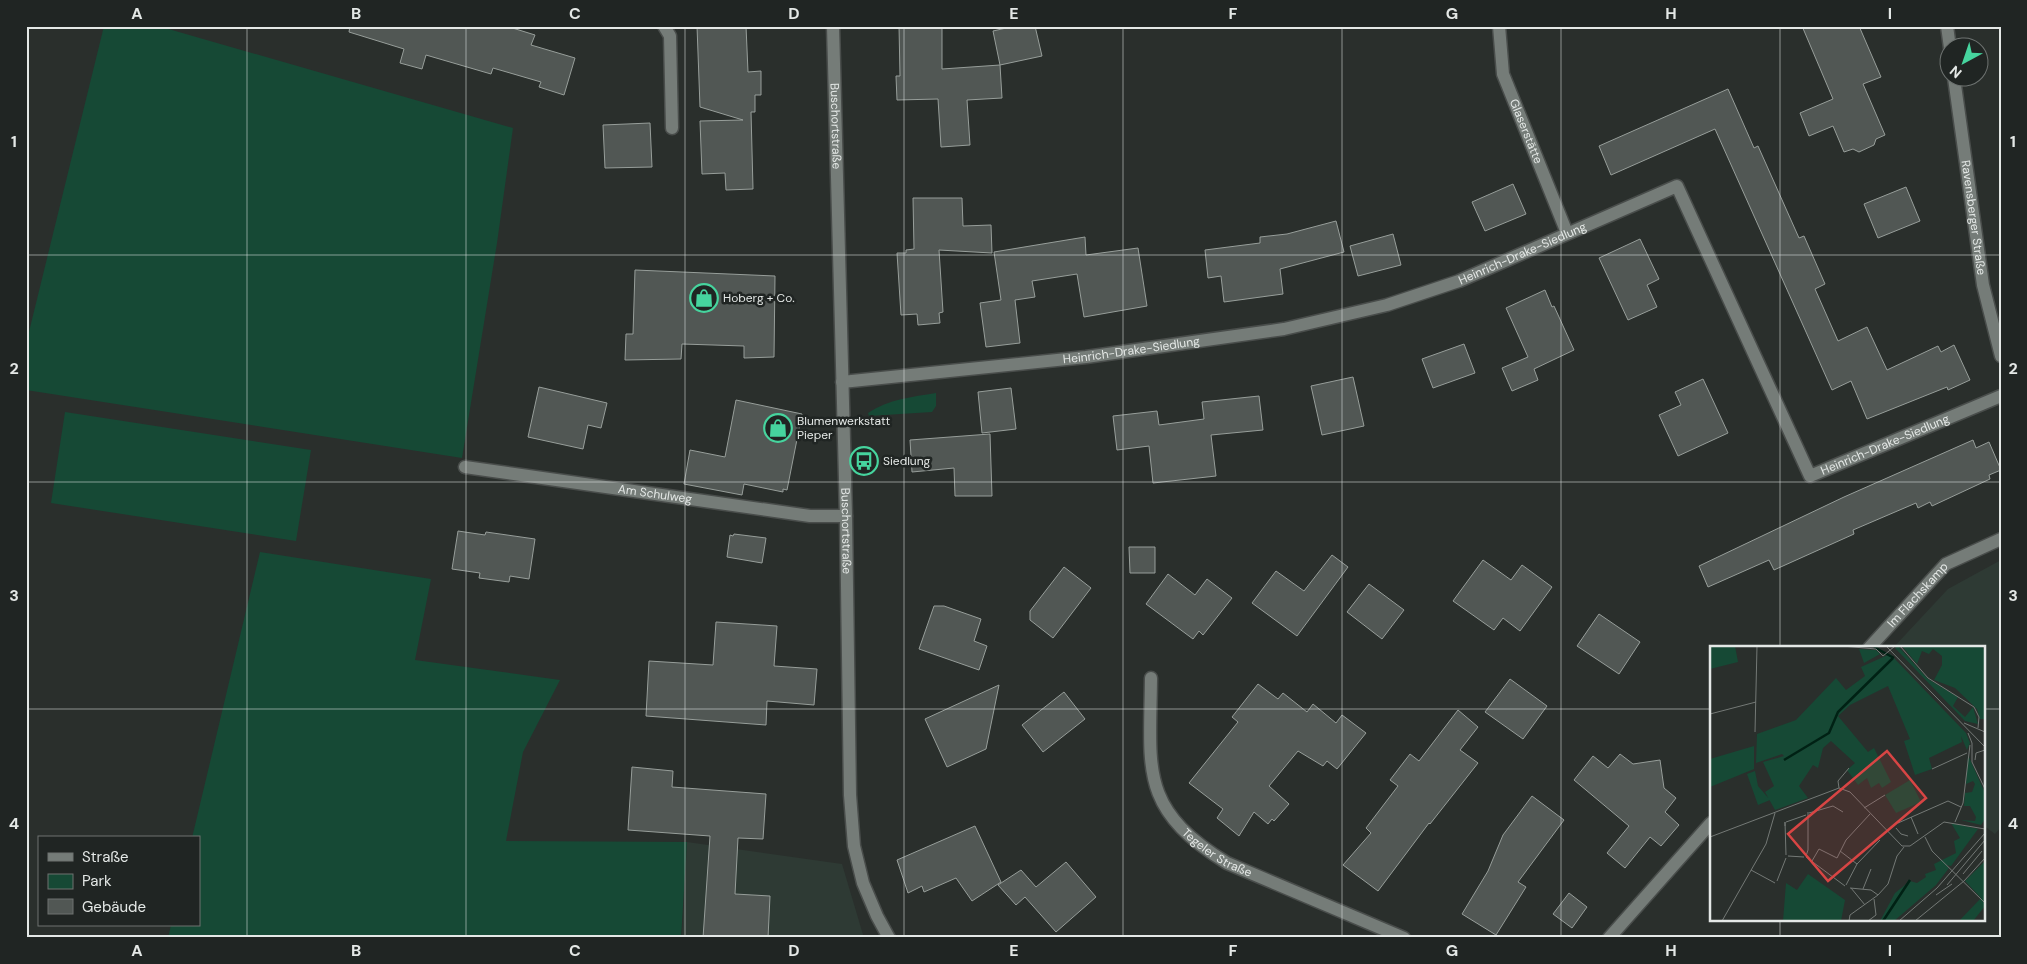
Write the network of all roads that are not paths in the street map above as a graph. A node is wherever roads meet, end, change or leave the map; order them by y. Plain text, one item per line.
1 (664, 26) edge
2 (833, 26) edge
3 (1499, 26) edge
4 (1955, 88) edge
5 (672, 128) dead end
6 (1567, 233) junction
7 (2001, 356) edge
8 (842, 382) junction
9 (2001, 396) edge
10 (465, 467) dead end
11 (846, 516) junction
12 (2001, 539) edge
13 (1871, 646) edge
14 (1151, 678) dead end
15 (1710, 824) edge
16 (890, 938) edge
17 (1404, 938) edge
18 (1609, 938) edge

1 - 5 street
2 - 8 street, Buschortstraße
3 - 6 street, Glaserstätte
4 - 7 street, Ravensberger Straße
6 - 8 street, Heinrich-Drake-Siedlung
6 - 9 street, Heinrich-Drake-Siedlung
8 - 11 street, Buschortstraße
10 - 11 street, Am Schulweg
11 - 16 street, Buschortstraße
12 - 13 street, Im Flachskamp
14 - 17 street, Tegeler Straße
15 - 18 street

